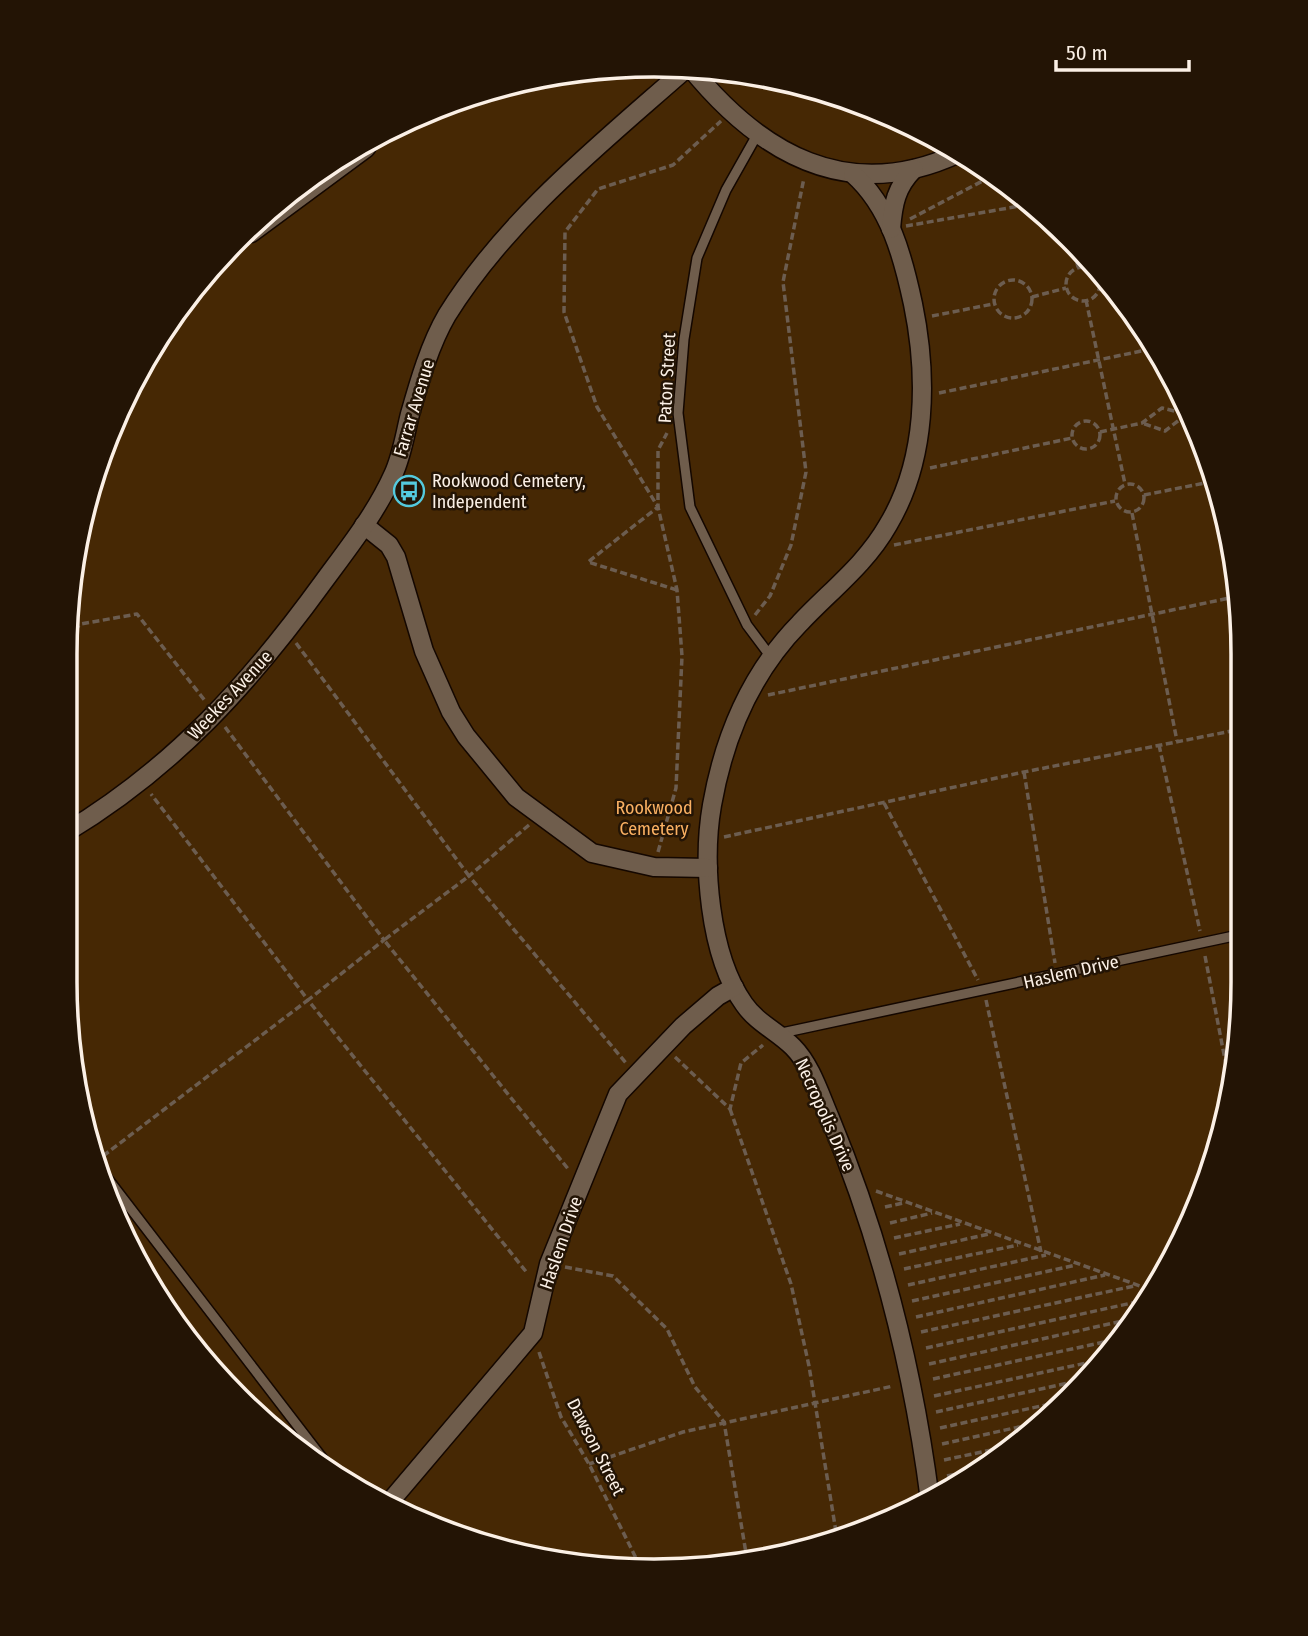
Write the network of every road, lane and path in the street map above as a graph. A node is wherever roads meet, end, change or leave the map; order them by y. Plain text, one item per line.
1 (676, 78) edge
2 (700, 79) edge
3 (730, 113) junction
4 (757, 135) junction
5 (948, 157) edge
6 (811, 164) junction
7 (915, 169) junction
8 (853, 174) junction
9 (984, 180) edge
10 (1018, 206) edge
11 (891, 229) junction
12 (1077, 262) edge
13 (1078, 267) junction
14 (1082, 267) edge
15 (1098, 286) edge
16 (1066, 288) junction
17 (1032, 297) junction
18 (1086, 300) junction
19 (994, 303) junction
20 (916, 320) junction
21 (1145, 350) edge
22 (1098, 360) junction
23 (922, 396) junction
24 (1177, 412) edge
25 (678, 413) junction
26 (1181, 419) edge
27 (1142, 423) junction
28 (1113, 429) junction
29 (1100, 432) junction
30 (1072, 438) junction
31 (911, 472) junction
32 (1204, 483) edge
33 (1125, 484) junction
34 (1144, 495) junction
35 (1115, 501) junction
36 (658, 506) junction
37 (1132, 513) junction
38 (364, 525) junction
39 (870, 550) junction
40 (677, 590) junction
41 (1228, 598) edge
42 (1153, 614) junction
43 (747, 625) junction
44 (78, 627) edge
45 (287, 631) junction
46 (771, 657) junction
47 (745, 700) junction
48 (216, 715) junction
49 (1231, 731) edge
50 (1177, 741) junction
51 (1159, 745) junction
52 (1024, 772) junction
53 (141, 781) junction
54 (884, 803) junction
55 (541, 815) junction
56 (77, 825) edge
57 (708, 840) junction
58 (654, 867) junction
59 (708, 867) junction
60 (469, 876) junction
61 (1231, 936) edge
62 (384, 940) junction
63 (1203, 942) junction
64 (1057, 975) junction
65 (734, 987) junction
66 (985, 992) junction
67 (308, 1000) junction
68 (776, 1034) junction
69 (664, 1046) junction
70 (1225, 1061) edge
71 (636, 1075) junction
72 (730, 1109) junction
73 (104, 1155) edge
74 (581, 1185) junction
75 (116, 1190) edge
76 (858, 1192) junction
77 (906, 1203) junction
78 (885, 1207) dead end
79 (934, 1213) junction
80 (890, 1223) dead end
81 (962, 1223) junction
82 (991, 1234) junction
83 (894, 1238) dead end
84 (1020, 1244) junction
85 (1041, 1252) junction
86 (900, 1254) dead end
87 (1048, 1254) junction
88 (549, 1264) junction
89 (1078, 1265) junction
90 (904, 1269) dead end
91 (1107, 1275) junction
92 (908, 1285) dead end
93 (1136, 1285) junction
94 (1143, 1287) edge
95 (543, 1292) junction
96 (912, 1301) dead end
97 (1134, 1302) edge
98 (916, 1317) dead end
99 (1120, 1321) edge
100 (921, 1332) dead end
101 (533, 1334) junction
102 (1105, 1342) edge
103 (926, 1348) dead end
104 (1087, 1363) edge
105 (929, 1364) dead end
106 (933, 1379) dead end
107 (912, 1382) junction
108 (1069, 1383) edge
109 (934, 1396) dead end
110 (814, 1401) junction
111 (1046, 1405) edge
112 (936, 1412) dead end
113 (724, 1422) junction
114 (1021, 1426) edge
115 (940, 1428) dead end
116 (942, 1444) dead end
117 (315, 1449) edge
118 (991, 1450) edge
119 (944, 1460) dead end
120 (589, 1464) junction
121 (954, 1474) edge
122 (947, 1476) dead end
123 (928, 1489) edge
124 (394, 1497) edge
125 (836, 1529) edge
126 (746, 1551) edge
127 (636, 1559) edge

1 - 38 street, Farrar Avenue
2 - 3 street
3 - 4 street
3 - 36 path
4 - 6 street
4 - 25 lane, Paton Street
5 - 7 street
6 - 8 street
6 - 43 path
7 - 8 street
7 - 11 street, Necropolis Drive
8 - 11 street, Necropolis Drive
9 - 11 path
10 - 11 path
11 - 20 street, Necropolis Drive
12 - 13 path
13 - 14 path
13 - 16 path
15 - 18 path
16 - 17 path
16 - 18 path
17 - 19 path
17 - 19 path
18 - 22 path
19 - 20 path
20 - 23 street, Necropolis Drive
21 - 22 path
22 - 23 path
22 - 28 path
23 - 31 street, Necropolis Drive
24 - 27 path
25 - 36 path
25 - 43 lane, Paton Street
26 - 27 path
27 - 28 path
28 - 29 path
28 - 33 path
29 - 30 path
29 - 30 path
30 - 31 path
31 - 39 street, Necropolis Drive
32 - 34 path
33 - 34 path
33 - 35 path
34 - 37 path
35 - 37 path
35 - 39 path
36 - 40 path
36 - 40 path
37 - 42 path
38 - 45 street, Weekes Avenue
38 - 55 street
39 - 46 street, Necropolis Drive
40 - 58 path
41 - 42 path
42 - 47 path
42 - 50 path
43 - 46 lane, Paton Street
44 - 48 path
45 - 48 street, Weekes Avenue
45 - 60 path
46 - 47 street, Necropolis Drive
47 - 57 street, Necropolis Drive
48 - 53 street, Weekes Avenue
48 - 62 path
49 - 50 path
50 - 51 path
51 - 52 path
51 - 63 path
52 - 54 path
52 - 64 path
53 - 56 street, Weekes Avenue
53 - 67 path
54 - 57 path
54 - 66 path
55 - 58 street
55 - 60 path
57 - 59 street, Necropolis Drive
58 - 59 street
59 - 65 street, Necropolis Drive
60 - 62 path
60 - 71 path
61 - 63 lane, Haslem Drive
62 - 67 path
62 - 74 path
63 - 64 lane, Haslem Drive
63 - 70 path
64 - 66 lane, Haslem Drive
65 - 68 street, Necropolis Drive
65 - 69 street, Haslem Drive
66 - 68 lane, Haslem Drive
66 - 85 path
67 - 73 path
67 - 95 path
68 - 72 path
68 - 76 street, Necropolis Drive
69 - 71 street, Haslem Drive
69 - 72 path
71 - 74 street, Haslem Drive
72 - 110 path
74 - 88 street, Haslem Drive
75 - 117 lane
76 - 77 path
76 - 107 street, Necropolis Drive
77 - 78 path
77 - 79 path
79 - 80 path
79 - 81 path
81 - 82 path
81 - 83 path
82 - 84 path
82 - 86 path
84 - 85 path
84 - 90 path
85 - 87 path
87 - 89 path
87 - 92 path
88 - 95 street, Haslem Drive
88 - 113 path
89 - 91 path
89 - 96 path
91 - 93 path
91 - 98 path
93 - 94 path
93 - 100 path
95 - 101 street, Haslem Drive
97 - 103 path
99 - 105 path
101 - 120 path, Dawson Street
101 - 124 street, Haslem Drive
102 - 106 path
104 - 109 path
107 - 110 path
107 - 123 street, Necropolis Drive
108 - 112 path
110 - 113 path
110 - 125 path
111 - 115 path
113 - 120 path
113 - 126 path
114 - 116 path
118 - 119 path
120 - 127 path, Dawson Street
121 - 122 path

